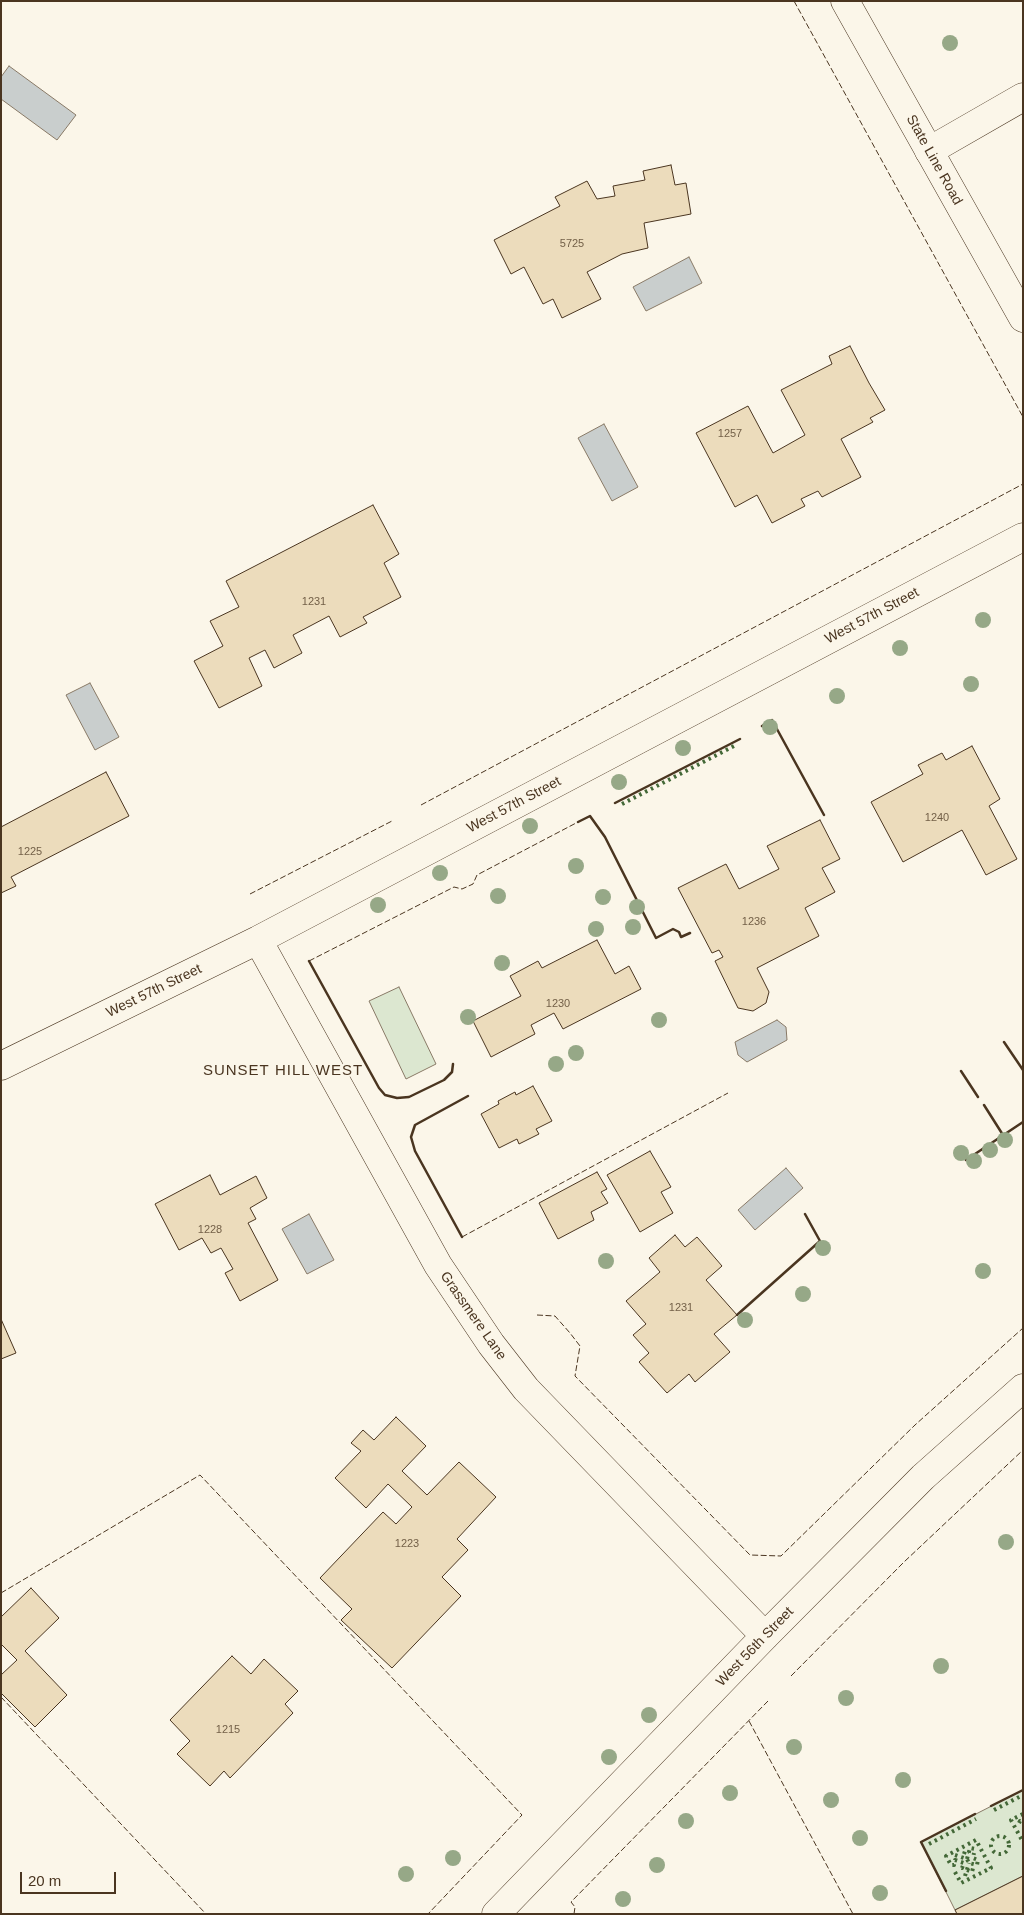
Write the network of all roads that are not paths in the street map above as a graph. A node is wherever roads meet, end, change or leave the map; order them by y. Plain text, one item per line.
1 (846, 1) edge
2 (1023, 96) edge
3 (929, 151) junction
4 (1023, 318) edge
5 (1023, 537) edge
6 (258, 940) junction
7 (1, 1066) edge
8 (1023, 1388) edge
9 (764, 1636) junction
10 (496, 1914) edge

1 - 3 street, State Line Road
2 - 3 street
3 - 4 street, State Line Road
5 - 6 street, West 57th Street
6 - 7 street, West 57th Street
6 - 9 street, Grassmere Lane
8 - 9 street, West 56th Street
9 - 10 street, West 56th Street

